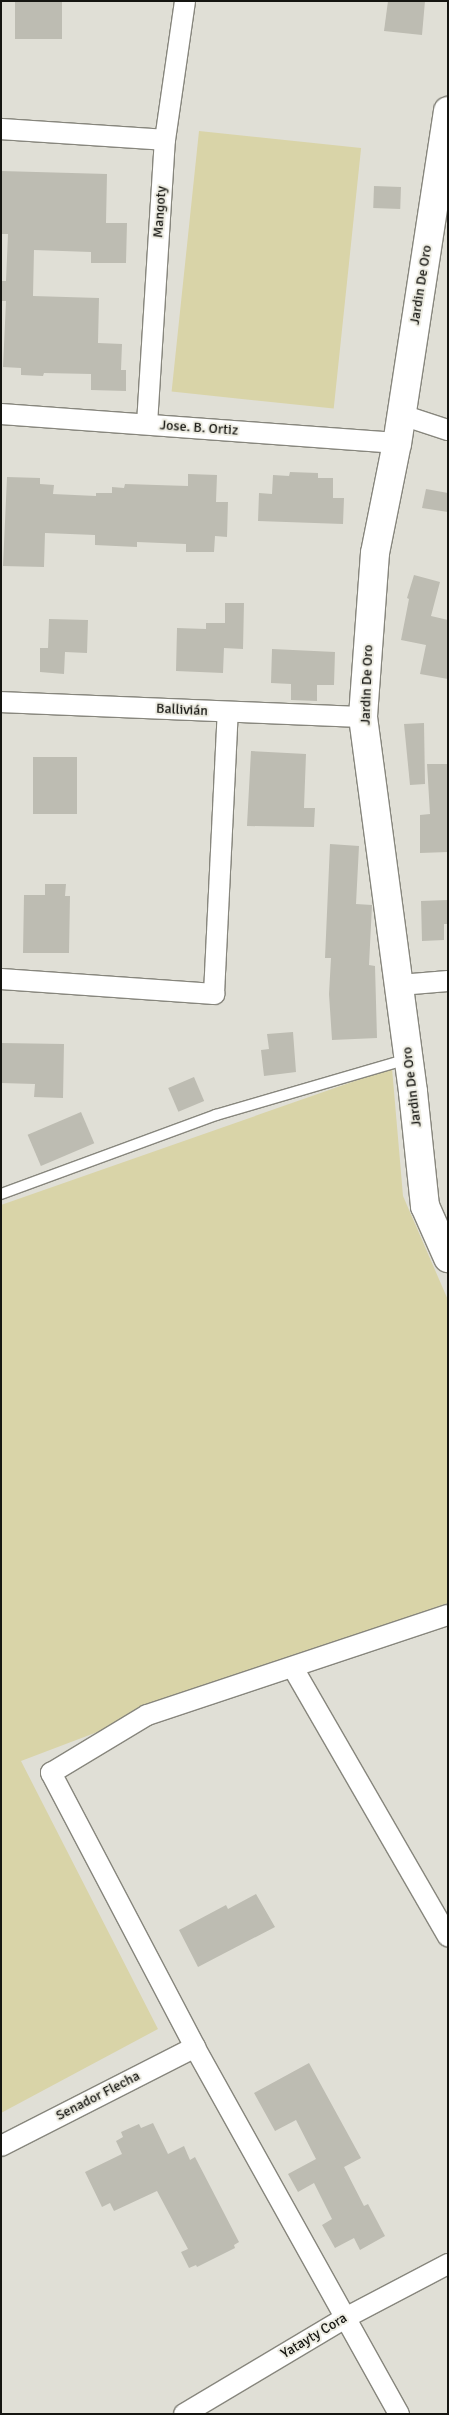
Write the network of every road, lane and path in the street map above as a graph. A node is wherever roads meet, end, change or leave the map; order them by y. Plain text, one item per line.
1 (185, 1) edge
2 (448, 111) edge
3 (1, 129) edge
4 (165, 140) junction
5 (1, 414) edge
6 (402, 415) junction
7 (147, 424) junction
8 (448, 430) edge
9 (397, 443) junction
10 (1, 702) edge
11 (228, 712) junction
12 (364, 717) junction
13 (1, 979) edge
14 (448, 981) edge
15 (400, 985) junction
16 (409, 1059) junction
17 (1, 1194) edge
18 (448, 1258) edge
19 (448, 1616) edge
20 (293, 1668) junction
21 (448, 1936) edge
22 (195, 2047) junction
23 (1, 2146) edge
24 (448, 2264) edge
25 (346, 2317) junction
26 (184, 2414) edge
27 (398, 2414) edge

1 - 4 street, Mangoty
2 - 6 street, Jardin De Oro
3 - 4 street
4 - 7 street, Mangoty
5 - 7 street, Jose. B. Ortiz
6 - 8 street
6 - 9 street, Jardin De Oro
7 - 9 street, Jose. B. Ortiz
9 - 12 street, Jardin De Oro
10 - 11 street, Ballivián
11 - 12 street, Ballivián
11 - 13 street
12 - 15 street, Jardin De Oro
14 - 15 street
15 - 16 street, Jardin De Oro
16 - 17 lane
16 - 18 street, Jardin De Oro
19 - 20 street
20 - 21 street
20 - 22 street
22 - 23 street, Senador Flecha
22 - 25 street
24 - 25 street, Yatayty Cora
25 - 26 street, Yatayty Cora
25 - 27 street

